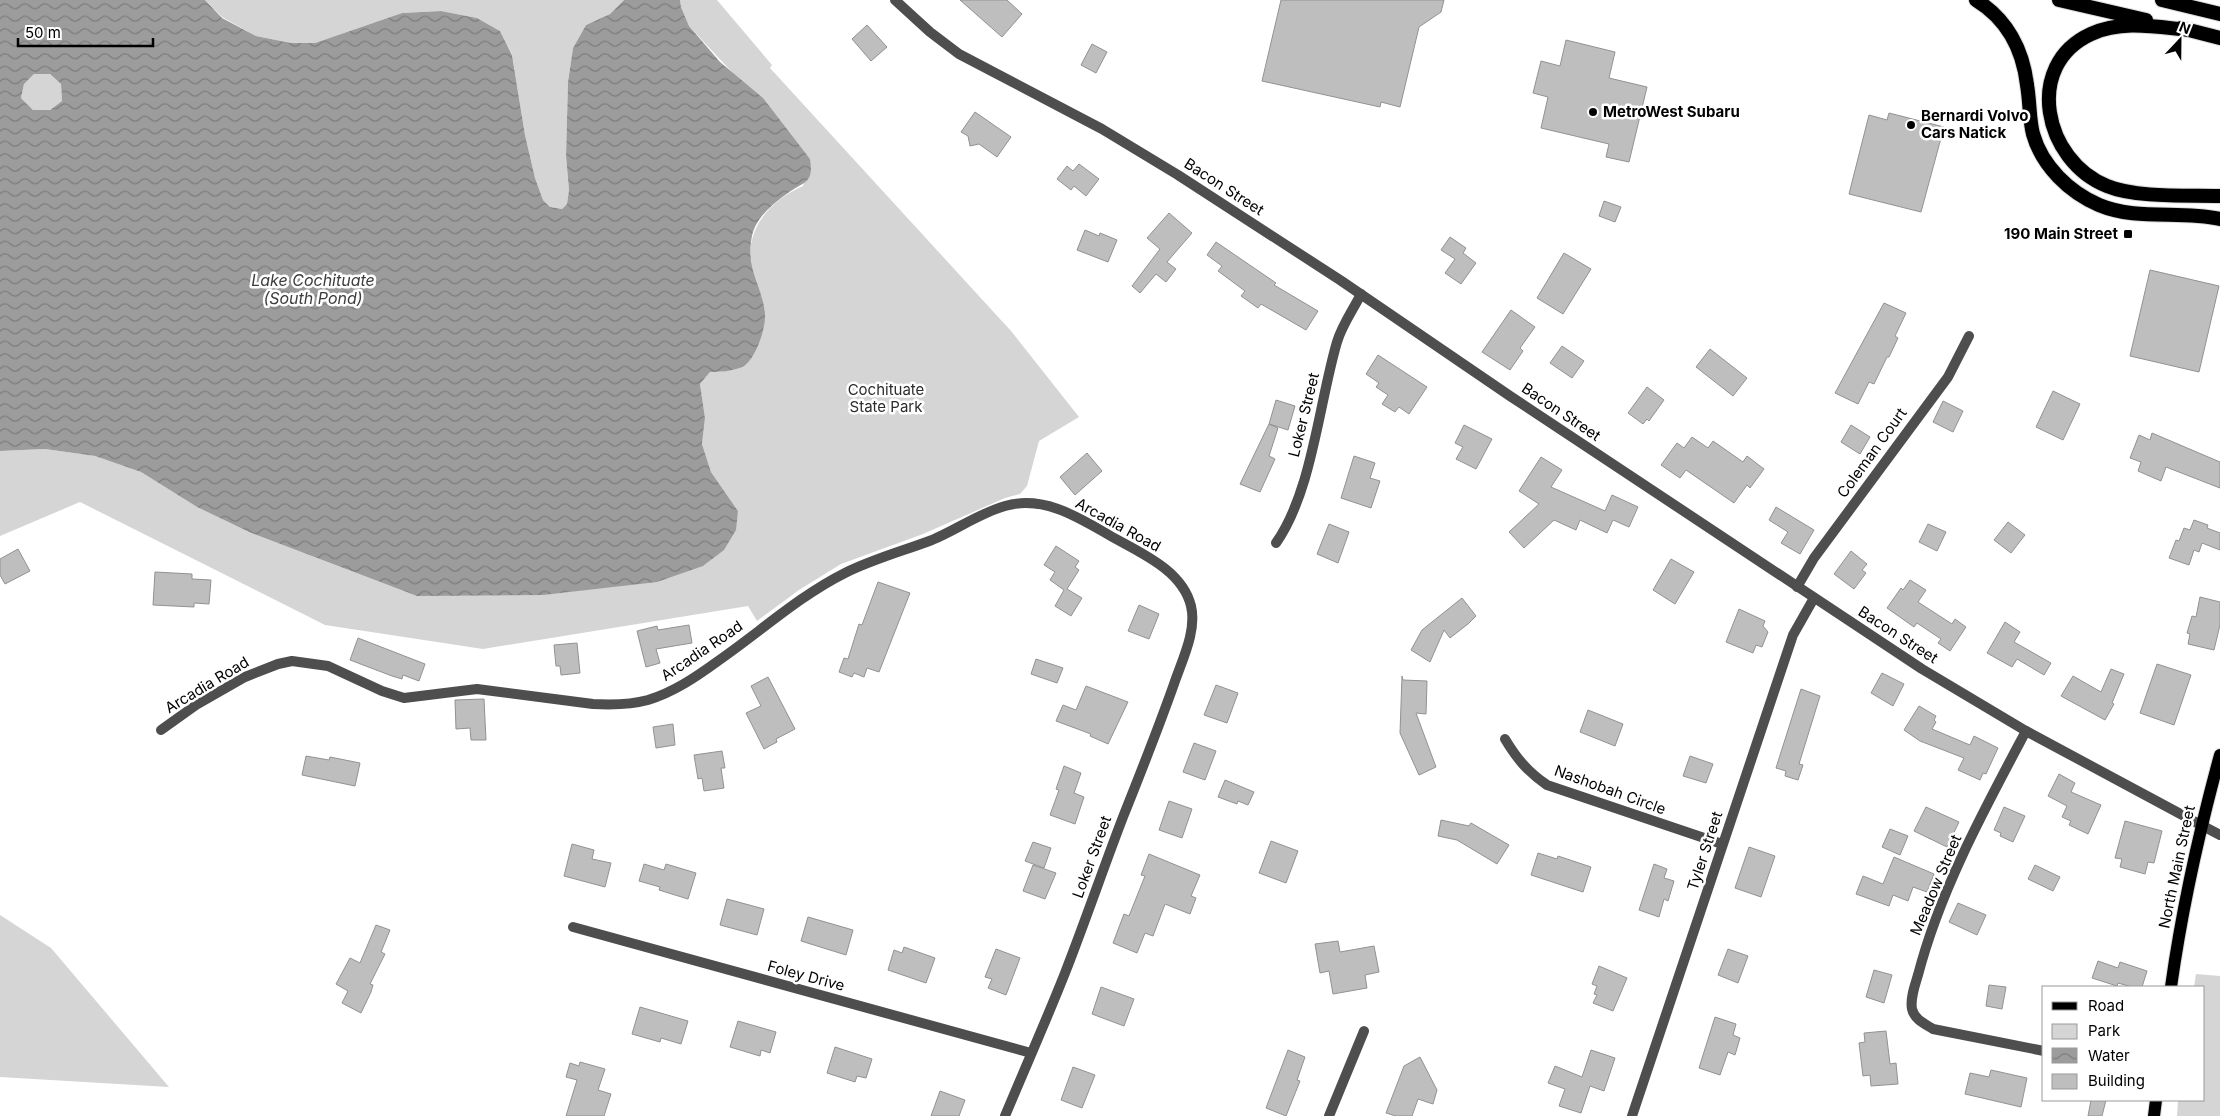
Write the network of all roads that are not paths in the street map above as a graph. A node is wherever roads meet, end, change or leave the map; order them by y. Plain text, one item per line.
1 (895, 0) edge
2 (1976, 0) edge
3 (2059, 0) edge
4 (2162, 0) edge
5 (2220, 14) edge
6 (2189, 30) junction
7 (2220, 38) edge
8 (2220, 196) edge
9 (2220, 220) edge
10 (1361, 294) junction
11 (1969, 336) dead end
12 (1276, 542) dead end
13 (1797, 587) junction
14 (1814, 598) junction
15 (1190, 604) joint
16 (161, 730) dead end
17 (2026, 731) junction
18 (1506, 739) dead end
19 (2220, 755) edge
20 (2201, 825) junction
21 (2220, 835) edge
22 (1722, 844) junction
23 (573, 927) dead end
24 (2171, 986) edge
25 (1364, 1031) dead end
26 (2042, 1051) edge
27 (1031, 1053) junction
28 (2156, 1101) edge
29 (1005, 1116) edge
30 (1329, 1116) edge
31 (1632, 1116) edge
32 (2154, 1116) edge

1 - 10 street, Bacon Street
2 - 9 highway
3 - 6 highway
4 - 5 highway
6 - 7 highway
6 - 8 highway
10 - 12 street, Loker Street
10 - 13 street, Bacon Street
11 - 13 street, Coleman Court
13 - 14 street, Bacon Street
14 - 17 street, Bacon Street
14 - 22 street, Tyler Street
15 - 16 street, Arcadia Road
15 - 27 street, Loker Street
17 - 20 street, Bacon Street
17 - 26 street, Meadow Street
18 - 22 street, Nashobah Circle
19 - 20 main road, North Main Street
20 - 21 street, Bacon Street
20 - 24 main road, North Main Street
22 - 31 street, Tyler Street
23 - 27 street, Foley Drive
25 - 30 street
27 - 29 street, Loker Street
28 - 32 main road

